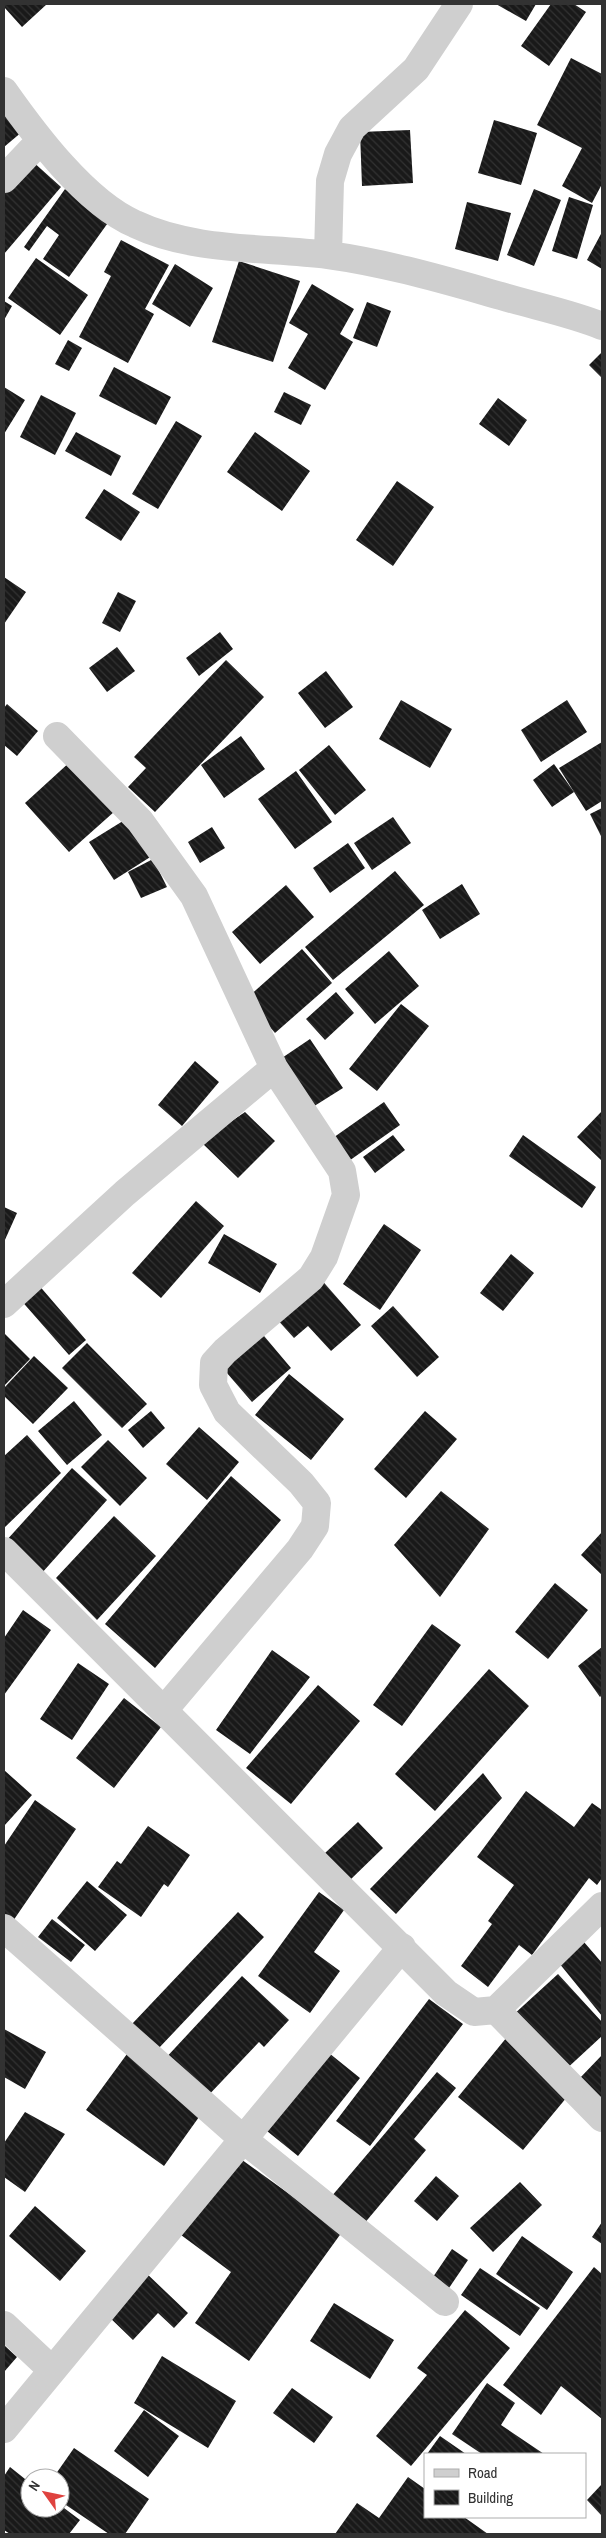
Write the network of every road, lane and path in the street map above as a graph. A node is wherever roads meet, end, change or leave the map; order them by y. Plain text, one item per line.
1 (459, 4) edge
2 (4, 91) edge
3 (40, 141) junction
4 (4, 179) edge
5 (328, 255) junction
6 (602, 326) edge
7 (57, 736) dead end
8 (274, 1068) junction
9 (4, 1304) edge
10 (4, 1551) edge
11 (164, 1710) junction
12 (602, 1906) edge
13 (4, 1928) edge
14 (402, 1947) junction
15 (496, 2010) junction
16 (602, 2118) edge
17 (243, 2139) junction
18 (445, 2302) dead end
19 (4, 2325) edge
20 (52, 2370) junction
21 (4, 2429) edge

1 - 5 street
2 - 3 street
3 - 4 street
3 - 5 street
5 - 6 street
7 - 8 street
8 - 9 street
8 - 11 street
10 - 11 street
11 - 14 street
12 - 15 street
13 - 17 street
14 - 15 street
14 - 17 street
15 - 16 street
17 - 18 street
17 - 20 street
19 - 20 street
20 - 21 street

